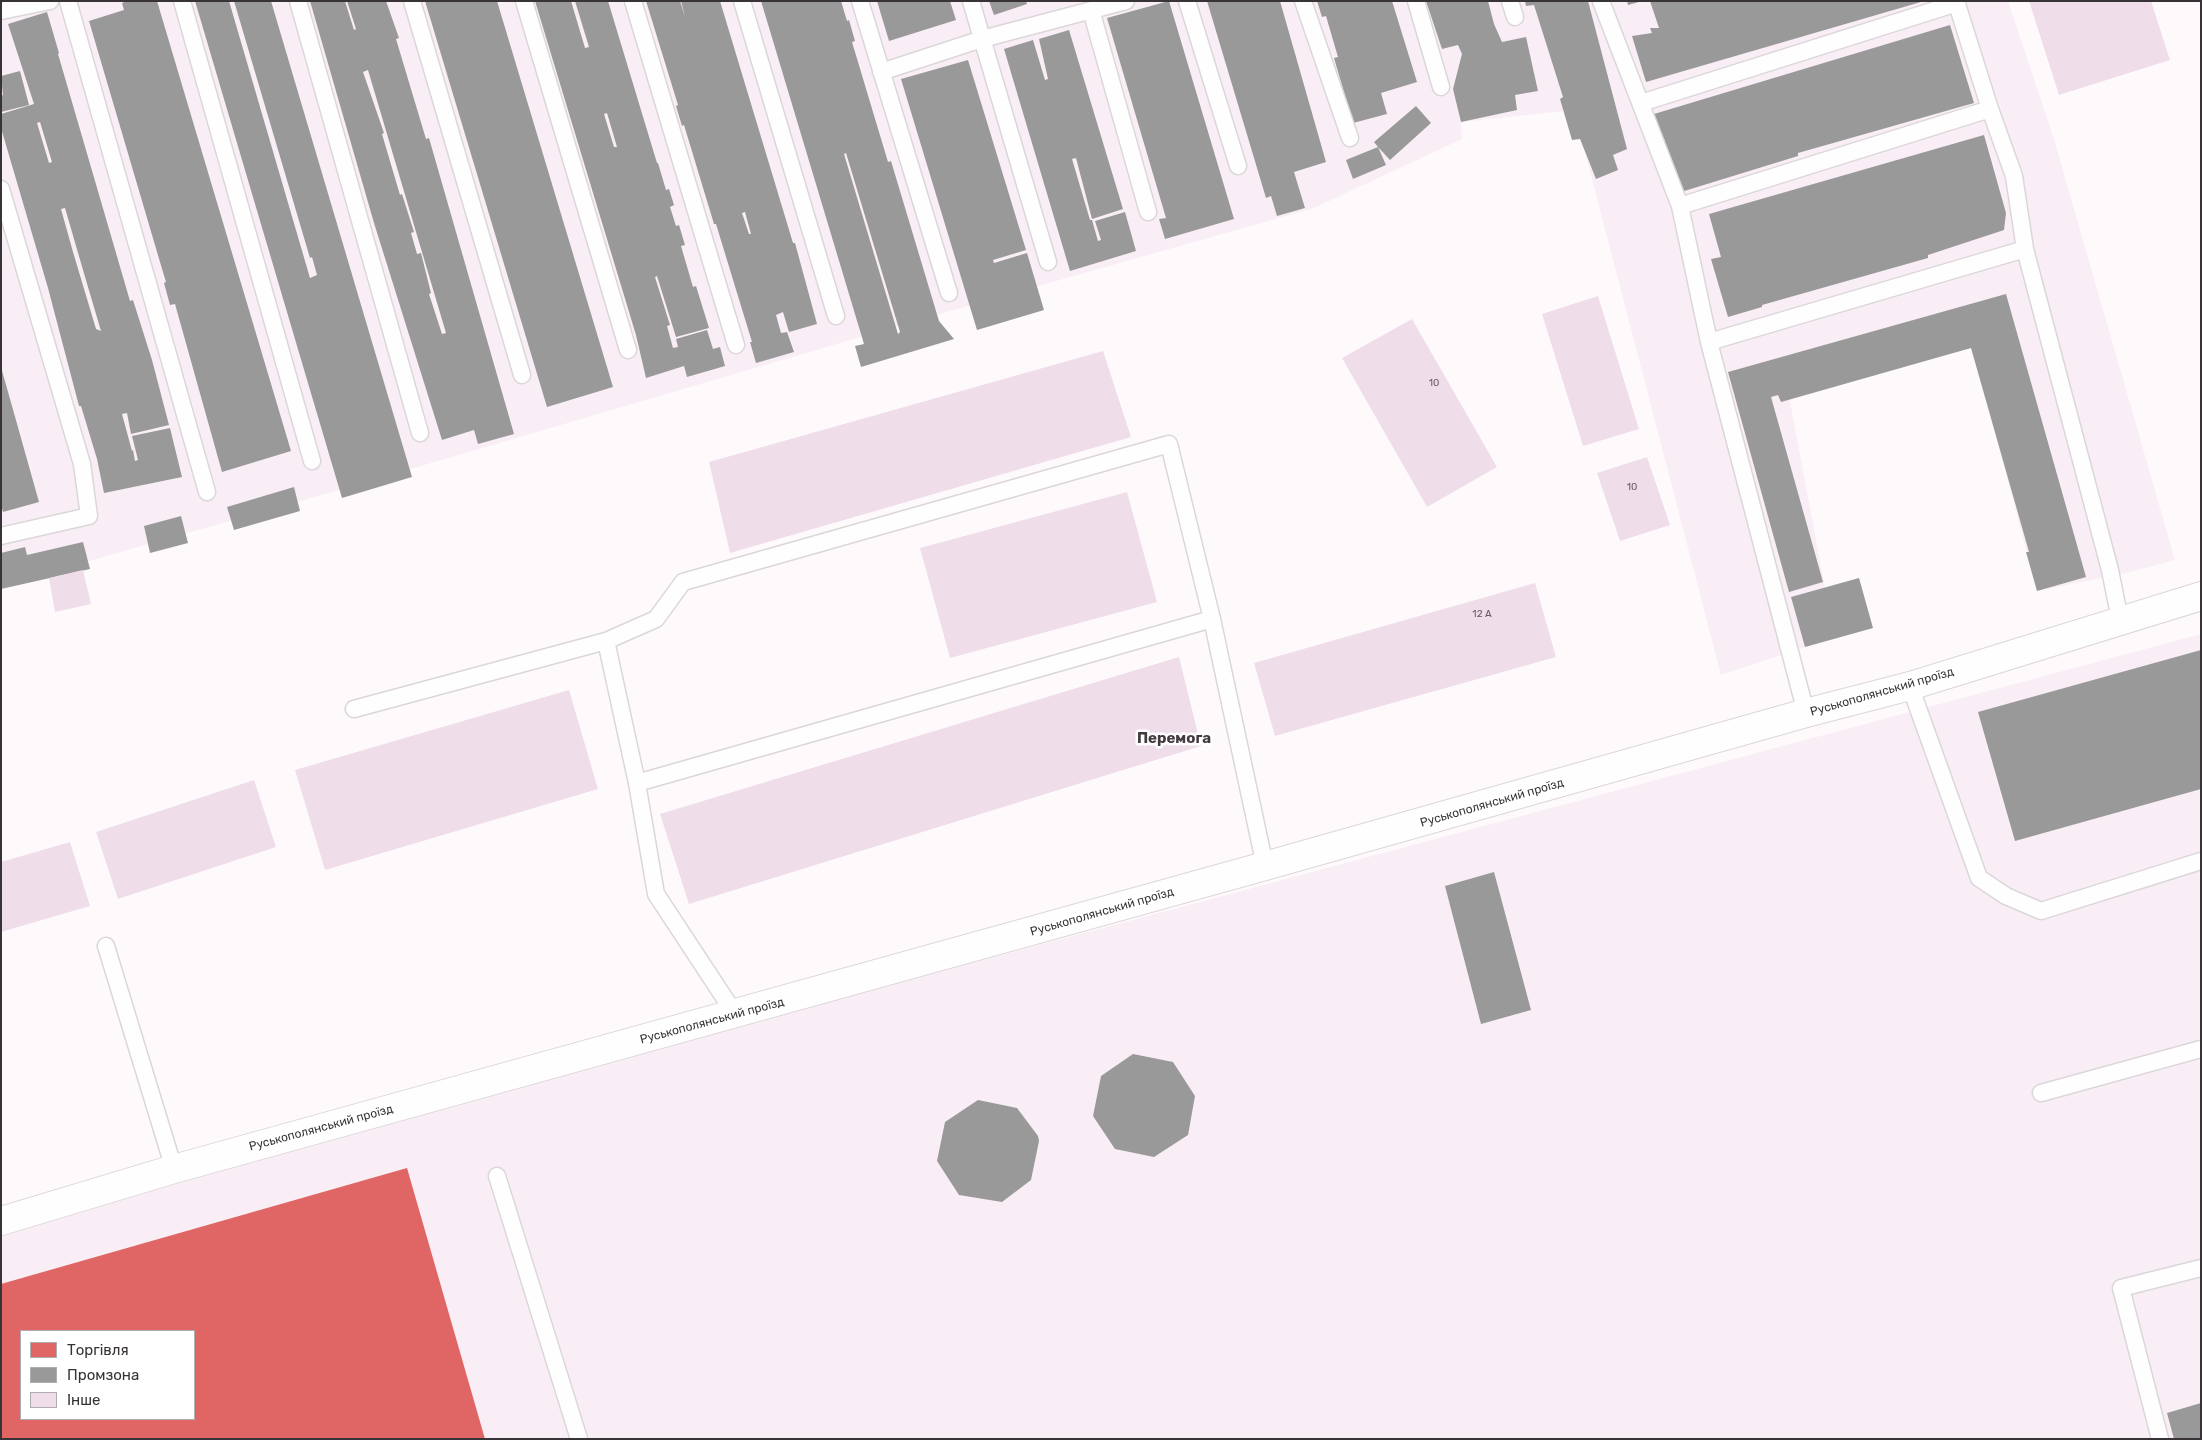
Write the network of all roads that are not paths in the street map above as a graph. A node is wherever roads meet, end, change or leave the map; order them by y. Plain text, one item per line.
1 (50, 1) edge
2 (68, 1) edge
3 (182, 1) edge
4 (298, 1) edge
5 (412, 1) edge
6 (524, 1) edge
7 (633, 1) edge
8 (742, 1) edge
9 (860, 1) edge
10 (972, 1) edge
11 (1126, 1) edge
12 (1187, 1) edge
13 (1302, 1) edge
14 (1416, 1) edge
15 (1601, 1) edge
16 (1956, 2) edge
17 (1091, 10) junction
18 (1, 11) edge
19 (982, 39) junction
20 (880, 72) junction
21 (1441, 87) dead end
22 (1641, 103) junction
23 (1990, 109) junction
24 (1350, 138) dead end
25 (1238, 166) dead end
26 (1, 189) edge
27 (1680, 206) junction
28 (1148, 212) dead end
29 (2025, 249) junction
30 (1048, 262) dead end
31 (949, 293) dead end
32 (836, 316) dead end
33 (1708, 342) junction
34 (736, 345) dead end
35 (628, 350) dead end
36 (522, 376) dead end
37 (420, 433) dead end
38 (312, 461) dead end
39 (207, 492) dead end
40 (1, 536) edge
41 (2201, 596) edge
42 (1212, 619) junction
43 (2120, 620) junction
44 (606, 641) junction
45 (1910, 686) junction
46 (354, 709) dead end
47 (1806, 713) junction
48 (637, 783) junction
49 (2201, 861) edge
50 (1265, 866) junction
51 (106, 946) dead end
52 (735, 1014) junction
53 (2201, 1049) edge
54 (2041, 1093) dead end
55 (174, 1169) junction
56 (497, 1176) dead end
57 (1, 1221) edge
58 (2201, 1268) edge
59 (579, 1439) edge
60 (2160, 1439) edge

1 - 18 lane
2 - 39 lane
3 - 38 lane
4 - 37 lane
5 - 36 lane
6 - 35 lane
7 - 34 lane
8 - 32 lane
9 - 20 lane
10 - 19 lane
11 - 17 lane
12 - 25 lane
13 - 24 lane
14 - 21 lane
15 - 22 lane
16 - 22 lane
16 - 23 lane
17 - 19 lane
17 - 28 lane
19 - 20 lane
19 - 30 lane
20 - 31 lane
22 - 27 lane
23 - 27 lane
23 - 29 lane
26 - 40 lane
27 - 33 lane
29 - 33 lane
29 - 43 lane
33 - 47 lane
41 - 43 street, Руськополянський проїзд
42 - 44 lane
42 - 48 lane
42 - 50 lane
43 - 45 street, Руськополянський проїзд
44 - 46 lane
44 - 48 lane
45 - 47 street, Руськополянський проїзд
45 - 49 lane
47 - 50 street, Руськополянський проїзд
48 - 52 lane
50 - 52 street, Руськополянський проїзд
51 - 55 lane
52 - 55 street, Руськополянський проїзд
53 - 54 lane
55 - 57 street, Руськополянський проїзд
56 - 59 lane
58 - 60 lane

